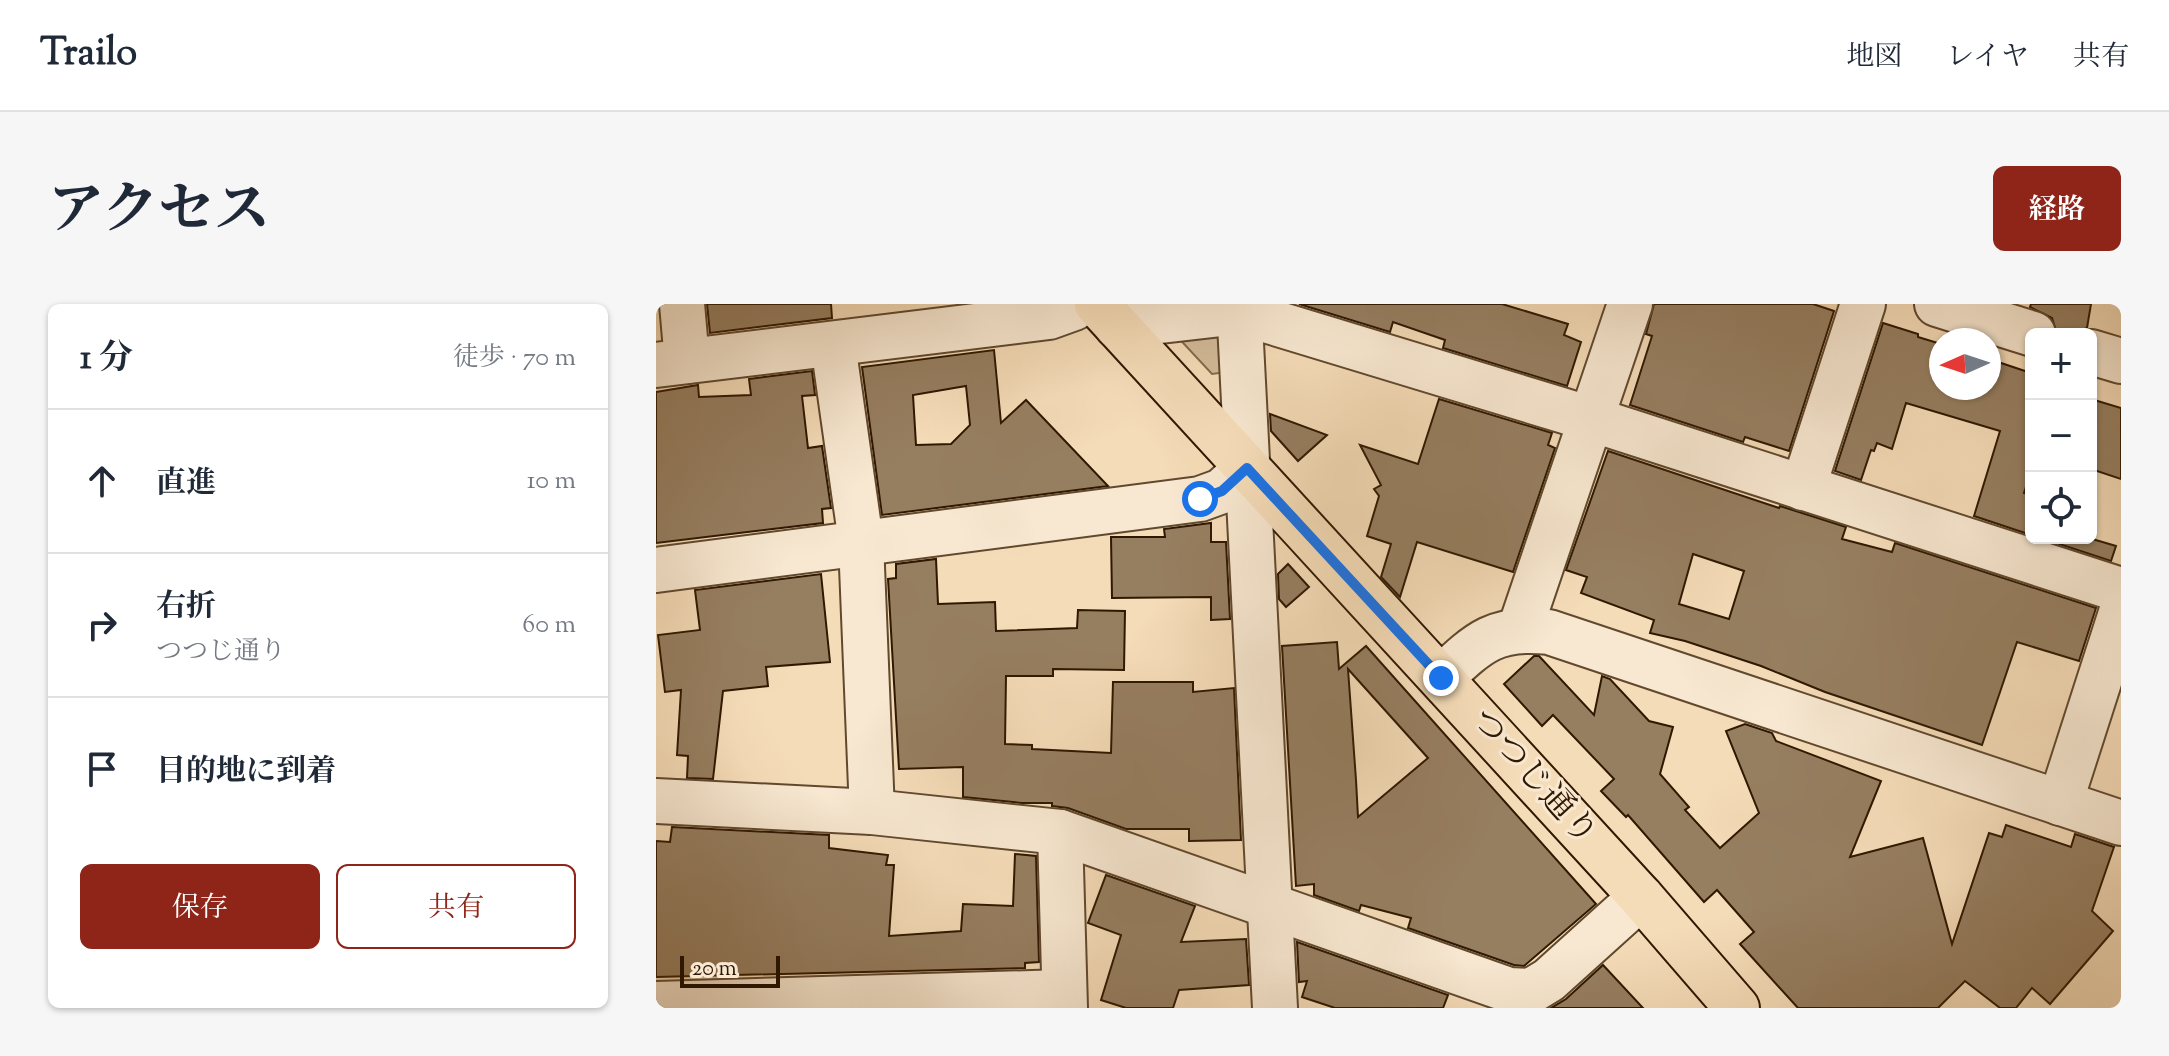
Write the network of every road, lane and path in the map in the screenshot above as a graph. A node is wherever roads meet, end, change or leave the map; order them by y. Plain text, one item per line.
1 (682, 304) edge
2 (1078, 304) edge
3 (1630, 304) edge
4 (1863, 304) edge
5 (1937, 304) edge
6 (1239, 308) edge
7 (1107, 315) edge
8 (2025, 332) edge
9 (833, 344) junction
10 (2097, 354) edge
11 (2121, 361) edge
12 (672, 363) edge
13 (1591, 419) junction
14 (1247, 468) junction
15 (1803, 488) junction
16 (861, 542) junction
17 (656, 570) edge
18 (2121, 590) edge
19 (2121, 613) edge
20 (1520, 629) junction
21 (1441, 678) junction
22 (656, 801) edge
23 (2060, 803) junction
24 (872, 812) junction
25 (2121, 823) edge
26 (1060, 832) junction
27 (1641, 897) junction
28 (1269, 905) junction
29 (1528, 999) edge
30 (1064, 1000) edge
31 (656, 1004) edge
32 (1275, 1008) edge
33 (1737, 1008) edge

1 - 12 street
2 - 9 street
3 - 13 street
4 - 15 street
5 - 8 street
6 - 7 street
6 - 13 street
6 - 14 street
7 - 14 main road, つつじ通り
9 - 12 street
9 - 16 street
10 - 11 street
13 - 15 street
13 - 20 street
14 - 16 street
14 - 21 main road, つつじ通り
14 - 28 street
15 - 18 street
16 - 17 street
16 - 24 street
19 - 23 street
20 - 21 street
20 - 23 street
21 - 27 main road, つつじ通り
22 - 24 street
23 - 25 street
24 - 26 street
26 - 28 street
26 - 30 street
27 - 29 street
27 - 33 main road, つつじ通り
28 - 29 street
28 - 32 street
30 - 31 street

